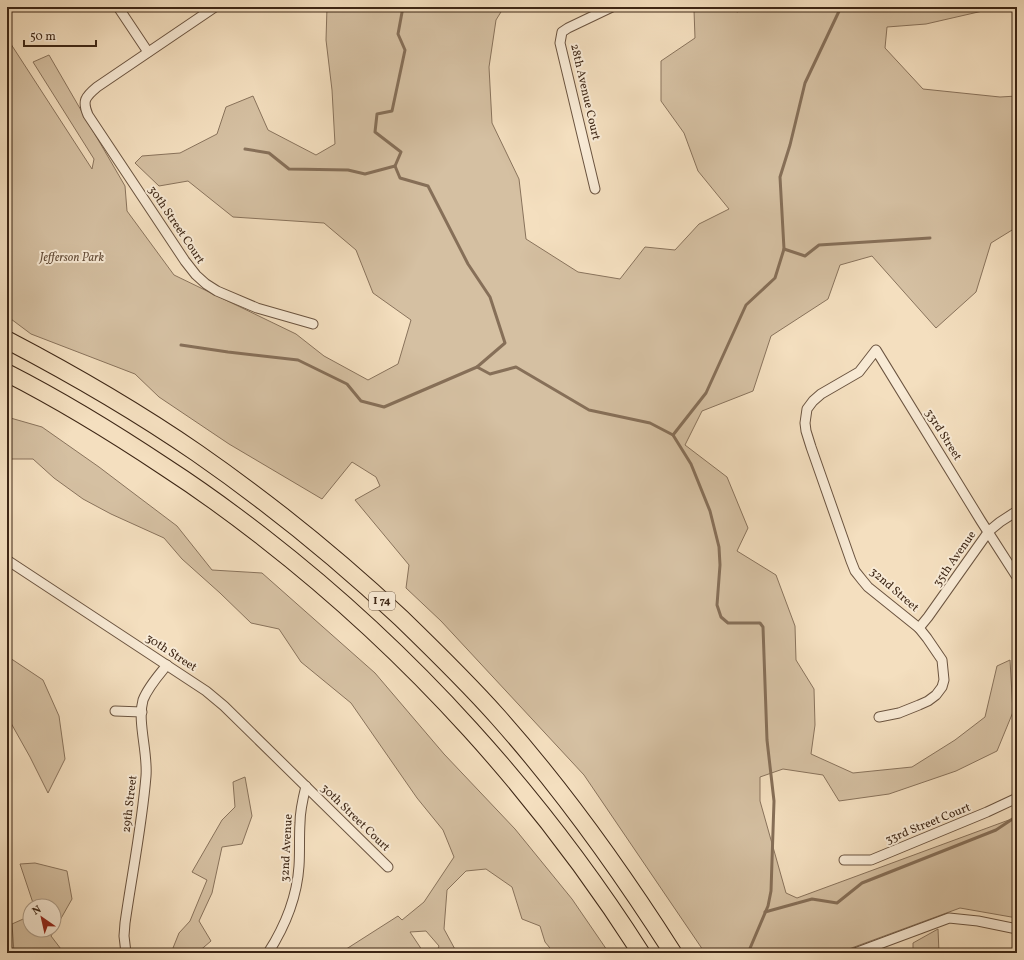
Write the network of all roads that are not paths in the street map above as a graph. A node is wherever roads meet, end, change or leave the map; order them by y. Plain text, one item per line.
1 (118, 7) edge
2 (215, 7) edge
3 (612, 7) edge
4 (148, 52) junction
5 (595, 189) dead end
6 (313, 324) dead end
7 (7, 340) edge
8 (876, 350) joint
9 (7, 374) edge
10 (1017, 511) edge
11 (989, 532) junction
12 (7, 560) edge
13 (1017, 576) edge
14 (919, 628) junction
15 (166, 665) junction
16 (115, 711) dead end
17 (142, 712) junction
18 (879, 717) dead end
19 (306, 786) junction
20 (1017, 798) edge
21 (844, 860) dead end
22 (388, 867) dead end
23 (1017, 929) edge
24 (126, 953) edge
25 (268, 953) edge
26 (641, 953) edge
27 (673, 953) edge
28 (855, 953) edge

1 - 4 street
2 - 4 street
3 - 5 street, 28th Avenue Court
4 - 6 street, 30th Street Court
7 - 27 highway, I 74
8 - 11 street, 33rd Street
8 - 14 street, 32nd Street
9 - 26 highway, I 74
10 - 11 street, 35th Avenue
11 - 13 street
11 - 14 street, 35th Avenue
12 - 15 street, 30th Street
14 - 18 street, 32nd Street
15 - 17 street, 29th Street
15 - 19 street, 30th Street
16 - 17 street
17 - 24 street, 29th Street
19 - 22 street, 30th Street Court
19 - 25 street, 32nd Avenue
20 - 21 street, 33rd Street Court
23 - 28 street

